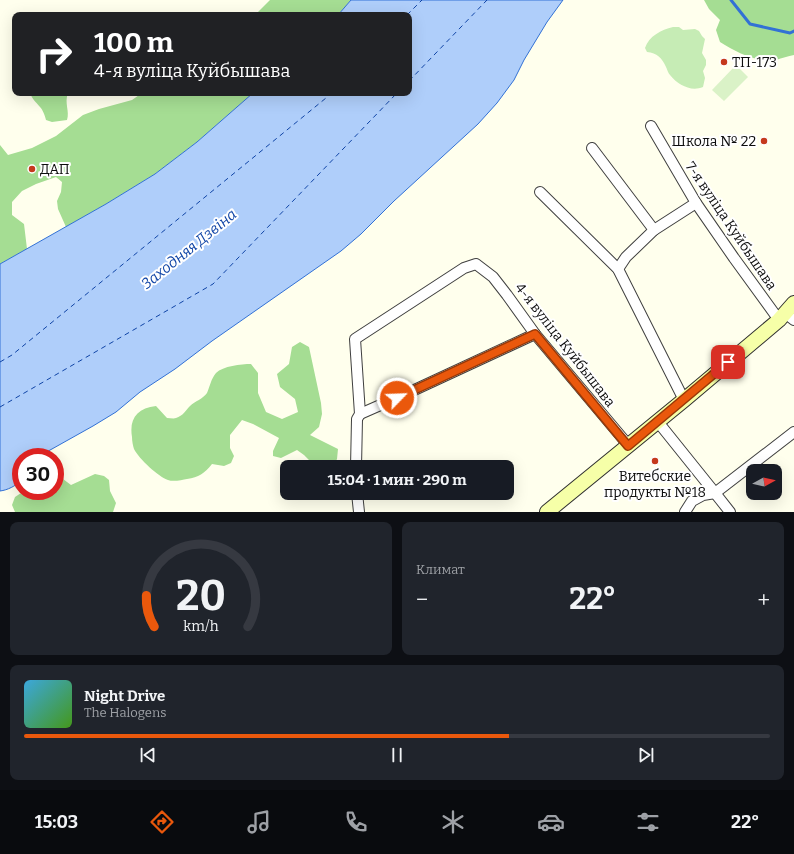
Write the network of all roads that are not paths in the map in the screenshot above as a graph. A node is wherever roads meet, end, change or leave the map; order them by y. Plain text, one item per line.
1 (650, 126) dead end
2 (592, 148) dead end
3 (540, 192) dead end
4 (696, 203) junction
5 (654, 230) junction
6 (618, 269) junction
7 (788, 314) edge
8 (535, 334) junction
9 (684, 400) junction
10 (360, 414) junction
11 (658, 422) junction
12 (794, 432) edge
13 (628, 446) junction
14 (356, 460) edge
15 (715, 492) junction
16 (357, 500) edge
17 (358, 512) edge
18 (548, 512) edge
19 (685, 512) edge
20 (730, 512) edge

1 - 4 street, 7-я вуліца Куйбышава
2 - 5 street
3 - 6 street
4 - 5 street
4 - 7 street, 7-я вуліца Куйбышава
5 - 6 street
6 - 9 street
7 - 9 street
8 - 10 street
8 - 10 street, 4-я вуліца Куйбышава
8 - 13 street, 4-я вуліца Куйбышава
9 - 11 street
10 - 14 street
11 - 13 street
11 - 15 street
12 - 15 street
13 - 18 street
15 - 19 street
15 - 20 street
16 - 17 street

